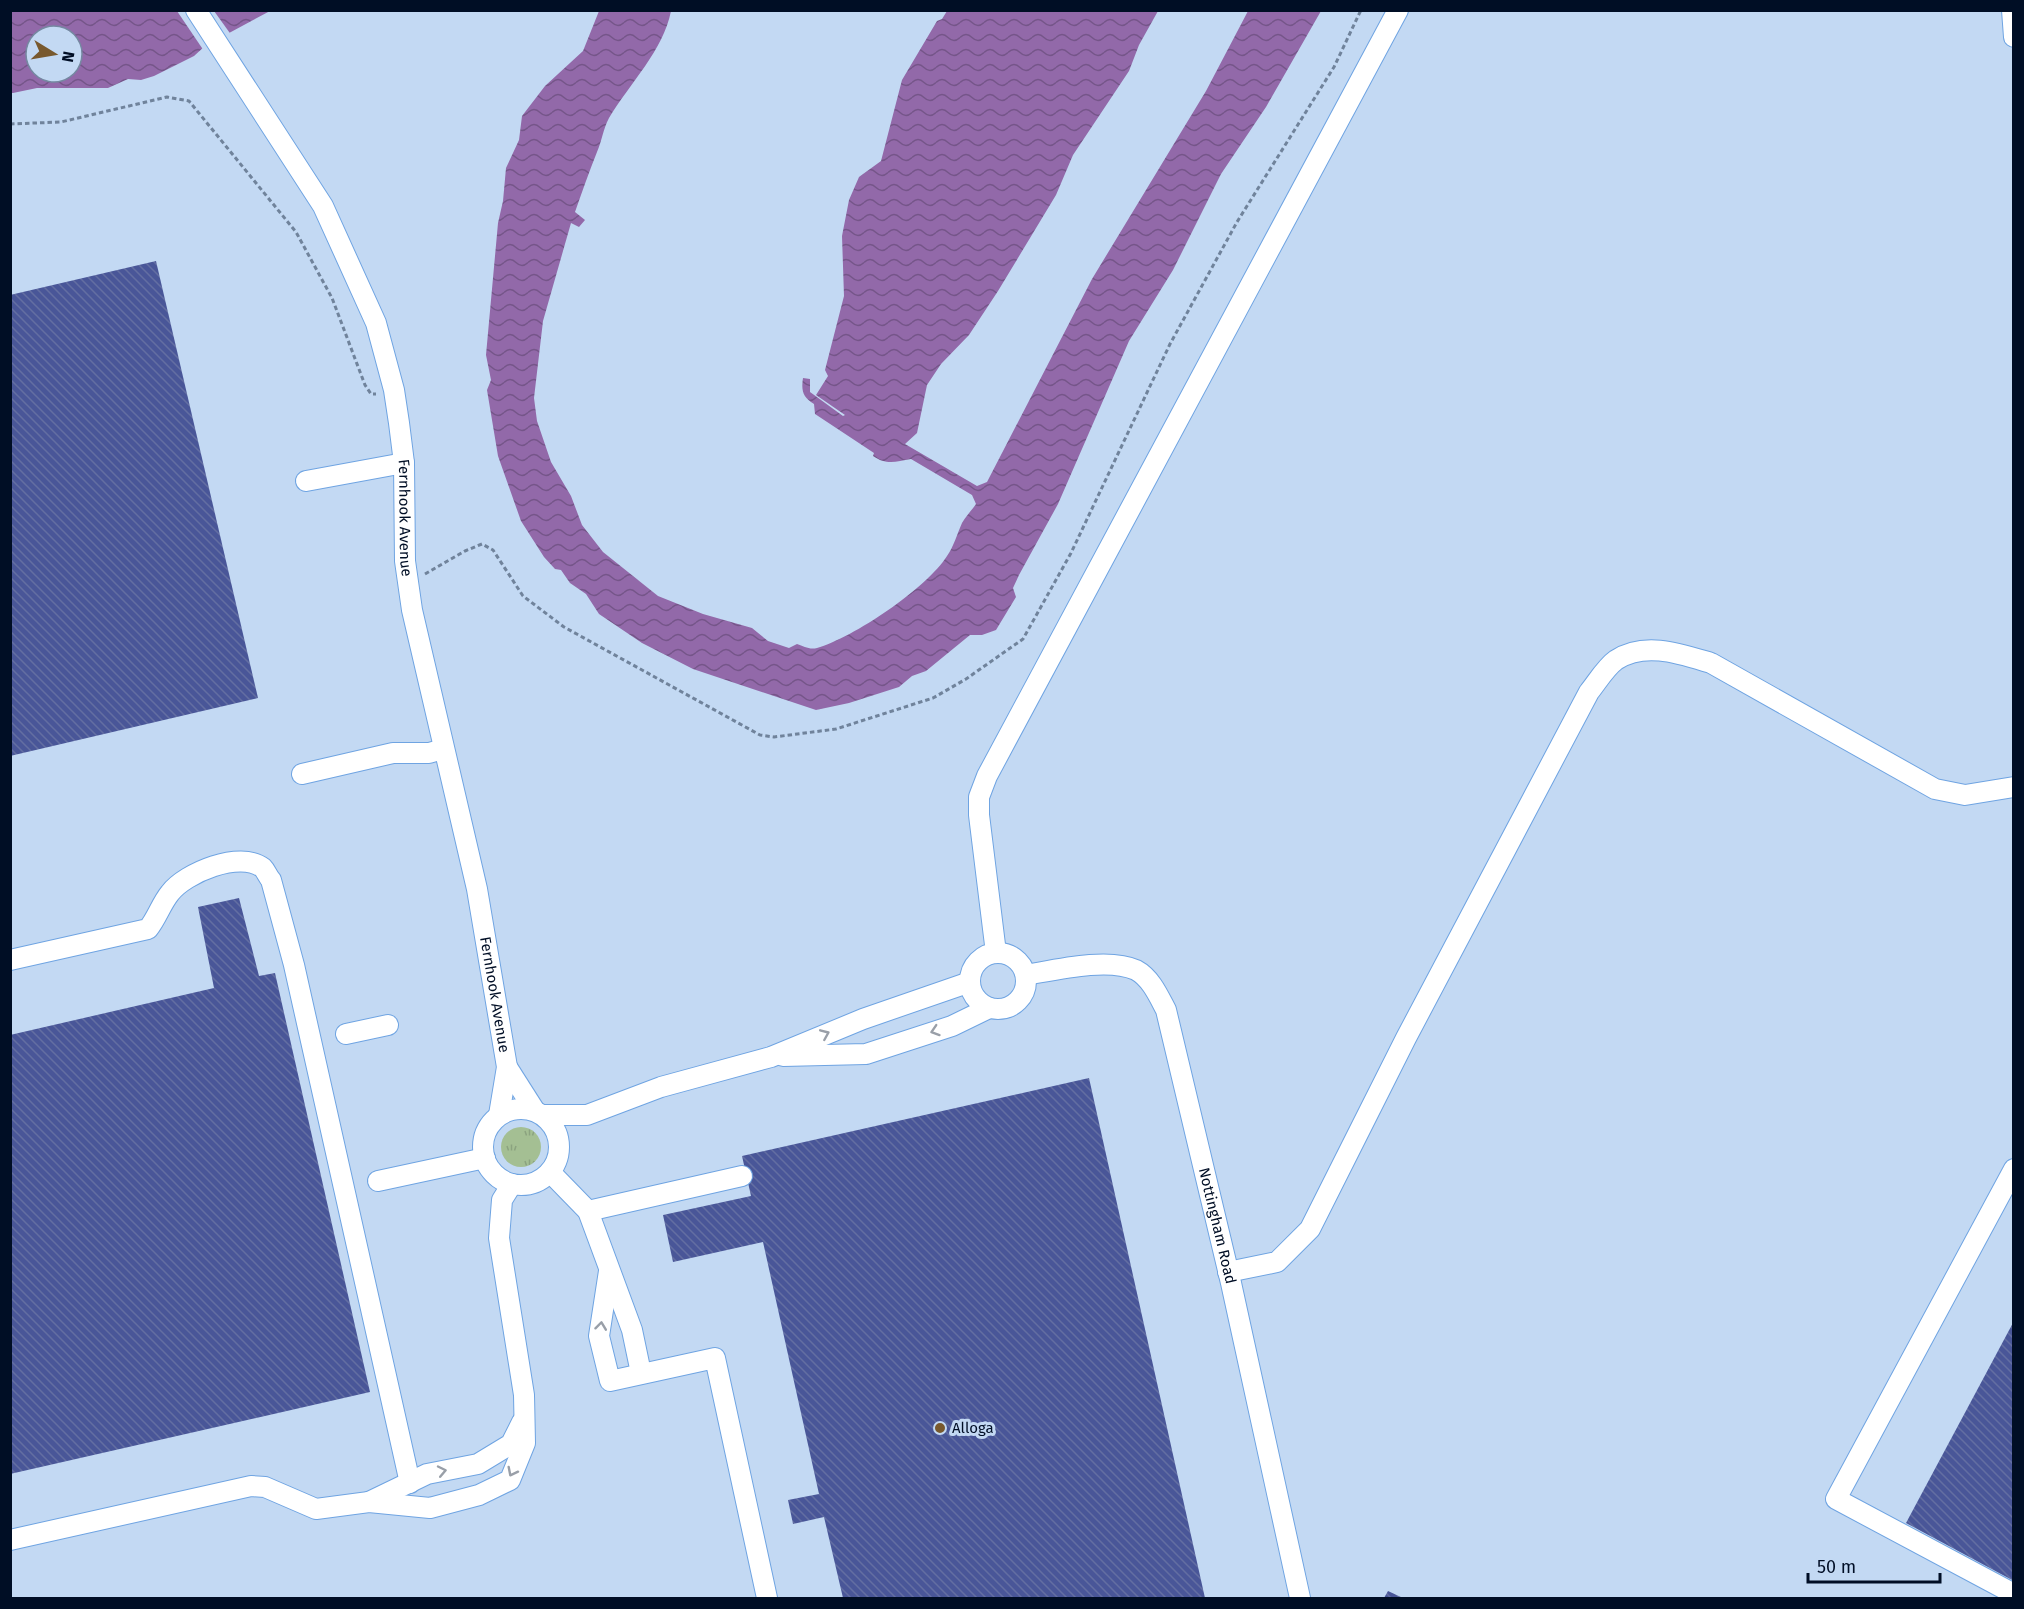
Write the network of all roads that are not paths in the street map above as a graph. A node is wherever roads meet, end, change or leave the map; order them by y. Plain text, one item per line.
1 (196, 10) edge
2 (1398, 10) edge
3 (2012, 10) edge
4 (2013, 38) edge
5 (404, 463) junction
6 (306, 481) dead end
7 (443, 749) junction
8 (302, 774) dead end
9 (2013, 787) edge
10 (996, 953) junction
11 (10, 960) edge
12 (1026, 975) junction
13 (970, 982) junction
14 (989, 1008) junction
15 (388, 1024) dead end
16 (346, 1034) dead end
17 (771, 1057) junction
18 (507, 1066) junction
19 (539, 1113) junction
20 (499, 1115) junction
21 (587, 1115) junction
22 (559, 1143) junction
23 (485, 1158) junction
24 (2013, 1169) edge
25 (550, 1172) junction
26 (742, 1176) dead end
27 (378, 1181) dead end
28 (512, 1184) junction
29 (588, 1211) junction
30 (609, 1271) junction
31 (1228, 1272) junction
32 (641, 1373) junction
33 (525, 1416) junction
34 (410, 1482) junction
35 (369, 1502) junction
36 (10, 1540) edge
37 (2013, 1594) edge
38 (767, 1599) edge
39 (1300, 1599) edge

1 - 5 street, Fernhook Avenue
2 - 10 street
3 - 4 street
5 - 6 street
5 - 7 street, Fernhook Avenue
7 - 8 street
7 - 18 street, Fernhook Avenue
9 - 31 street
10 - 12 street
10 - 13 street
11 - 34 street
12 - 14 street
12 - 31 street, Nottingham Road
13 - 14 street
17 -> 13 street
14 -> 17 street
15 - 16 street
17 - 21 street
18 - 19 street, Fernhook Avenue
18 - 20 street, Fernhook Avenue
19 - 20 street
19 - 21 street
19 - 22 street
20 - 23 street
21 - 22 street
22 - 25 street
23 - 27 street
23 - 28 street
24 - 37 street
25 - 28 street
25 - 29 street
26 - 29 street
28 - 33 street
29 - 30 street
30 - 32 street
32 -> 30 street
31 - 39 street, Nottingham Road
32 - 38 street
34 -> 33 street
33 -> 35 street
34 - 35 street
35 - 36 street

